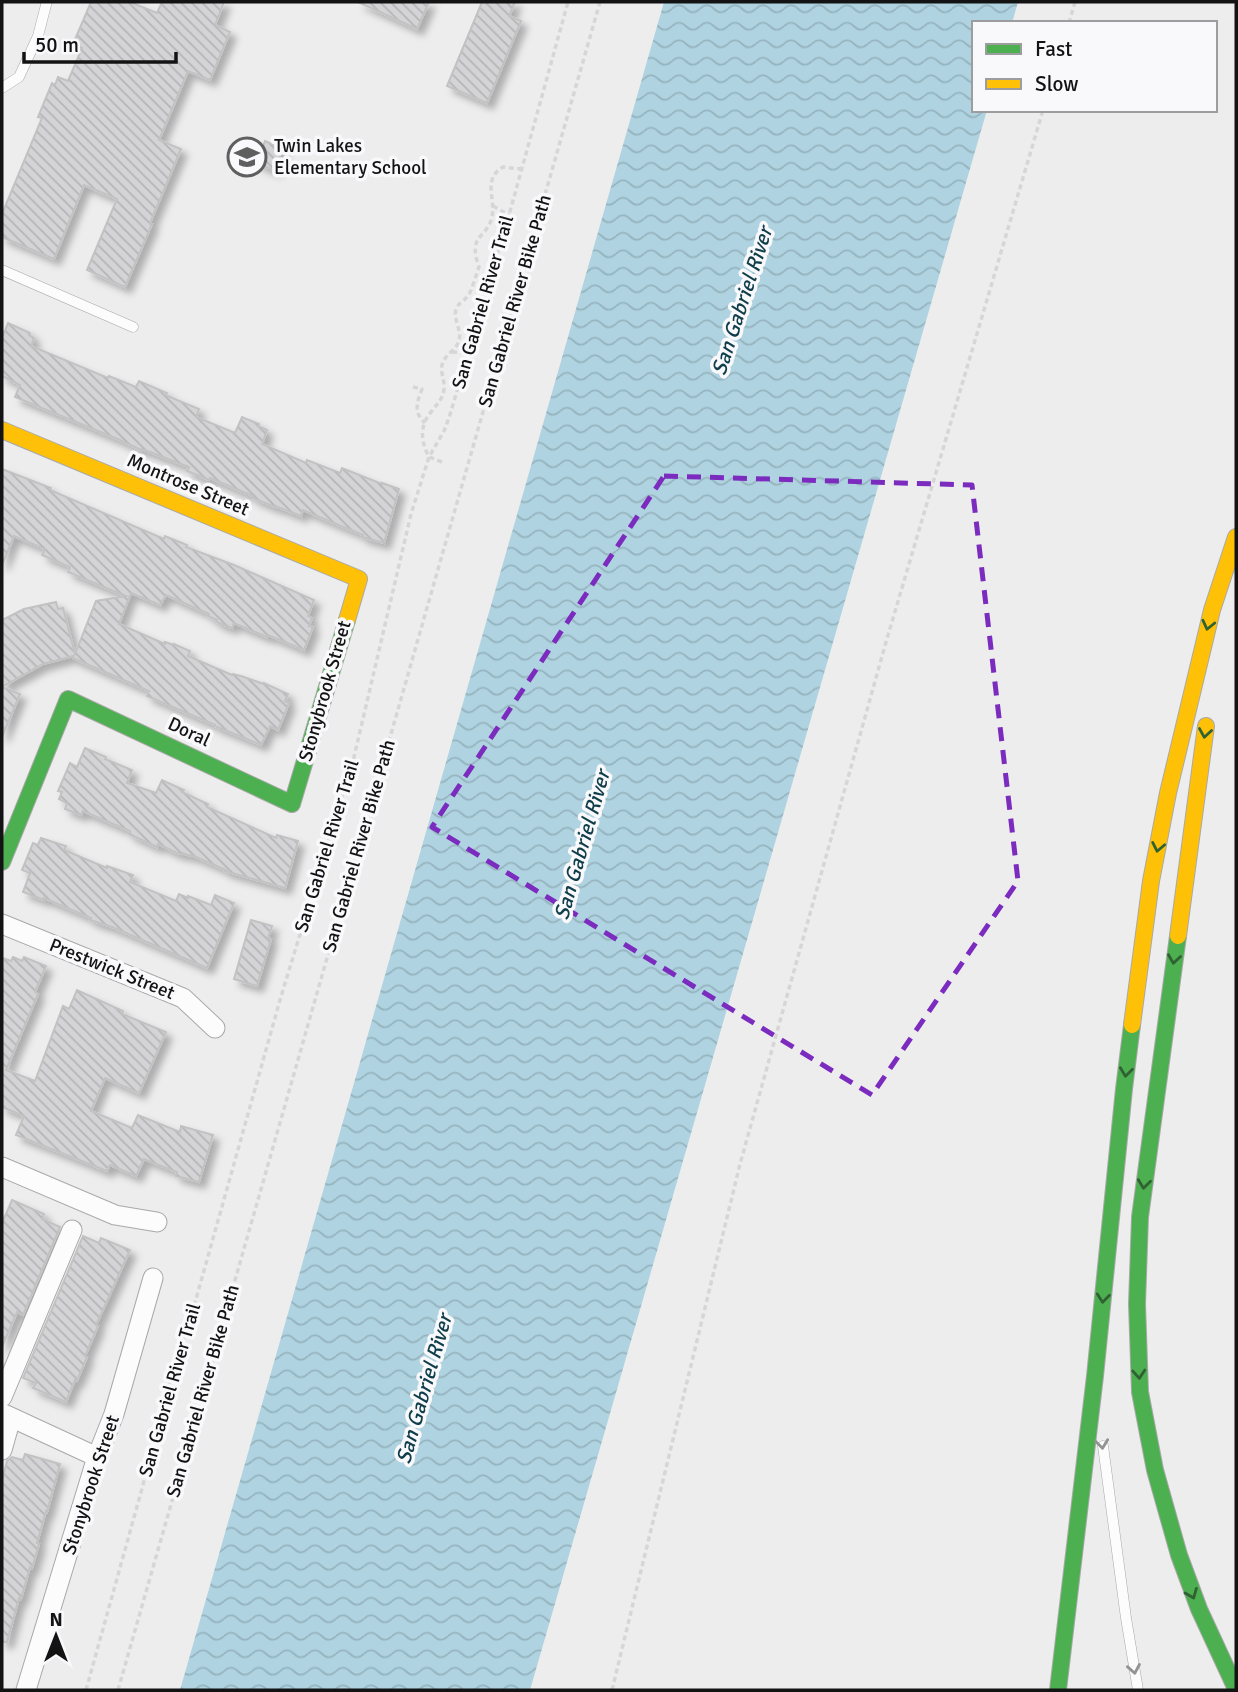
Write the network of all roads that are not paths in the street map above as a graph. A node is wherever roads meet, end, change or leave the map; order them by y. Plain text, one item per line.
1 (46, 2) edge
2 (2, 89) edge
3 (2, 270) edge
4 (133, 327) dead end
5 (2, 430) edge
6 (1236, 537) edge
7 (1236, 545) edge
8 (359, 579) joint
9 (1219, 646) dead end
10 (1209, 710) dead end
11 (292, 804) joint
12 (2, 862) edge
13 (2, 924) edge
14 (215, 1028) dead end
15 (2, 1167) edge
16 (157, 1222) dead end
17 (72, 1230) dead end
18 (153, 1278) dead end
19 (1095, 1376) junction
20 (2, 1397) edge
21 (6, 1415) edge
22 (2, 1450) edge
23 (97, 1457) junction
24 (1236, 1689) edge
25 (26, 1690) edge
26 (1058, 1690) edge
27 (1138, 1690) edge

1 - 2 lane
3 - 4 lane
5 - 8 main road, Montrose Street
6 -> 19 main road
7 - 9 main road
8 - 11 main road, Stonybrook Street
10 -> 24 main road
11 - 12 main road, Doral
13 - 14 street, Prestwick Street
15 - 16 street
17 - 20 street
18 - 23 street, Stonybrook Street
19 - 26 main road
19 -> 27 lane
21 - 22 street
21 - 23 street
23 - 25 street, Stonybrook Street

